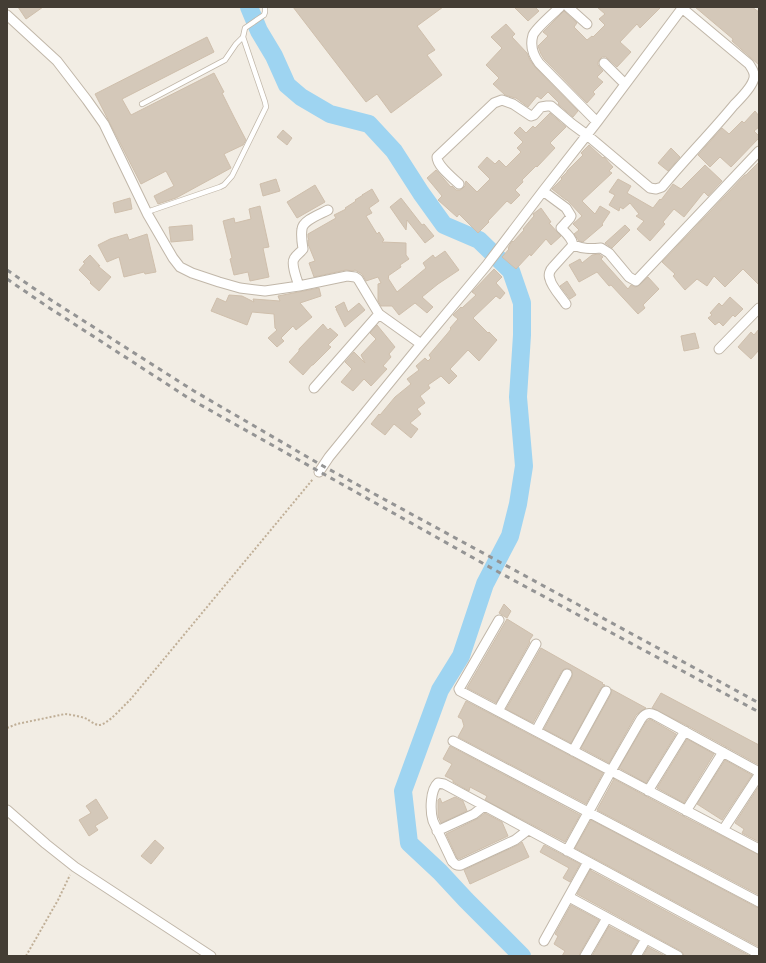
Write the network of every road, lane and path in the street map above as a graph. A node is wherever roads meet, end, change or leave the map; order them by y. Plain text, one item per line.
1 (265, 7) edge
2 (560, 7) edge
3 (568, 7) edge
4 (683, 7) edge
5 (7, 15) edge
6 (587, 24) dead end
7 (243, 37) junction
8 (604, 63) dead end
9 (625, 84) junction
10 (142, 104) dead end
11 (597, 122) junction
12 (587, 135) junction
13 (759, 151) edge
14 (459, 184) dead end
15 (543, 191) junction
16 (328, 210) dead end
17 (147, 213) junction
18 (573, 245) junction
19 (299, 286) junction
20 (566, 304) dead end
21 (759, 308) edge
22 (379, 314) junction
23 (421, 344) junction
24 (719, 349) dead end
25 (314, 388) dead end
26 (319, 472) joint
27 (499, 620) dead end
28 (536, 644) dead end
29 (567, 674) dead end
30 (606, 691) dead end
31 (498, 711) junction
32 (7, 728) edge
33 (536, 731) junction
34 (685, 731) junction
35 (453, 741) dead end
36 (573, 751) junction
37 (722, 752) junction
38 (611, 771) junction
39 (759, 773) edge
40 (648, 791) junction
41 (484, 806) junction
42 (7, 810) edge
43 (686, 811) junction
44 (588, 812) junction
45 (528, 830) junction
46 (723, 830) junction
47 (438, 831) junction
48 (759, 849) edge
49 (567, 851) junction
50 (588, 862) junction
51 (74, 867) junction
52 (569, 897) junction
53 (759, 902) edge
54 (607, 918) junction
55 (646, 939) junction
56 (544, 941) dead end
57 (759, 954) edge
58 (26, 956) edge
59 (211, 956) edge
60 (585, 956) edge
61 (636, 956) edge
62 (678, 956) edge

1 - 7 lane
2 - 11 street
3 - 6 street
4 - 9 street
4 - 12 street
5 - 17 street
7 - 10 lane
7 - 17 lane
8 - 9 street
9 - 11 street
11 - 12 street
12 - 14 street
12 - 15 street
13 - 18 street
15 - 18 street
15 - 23 street
16 - 19 street
17 - 19 street
18 - 20 street
19 - 22 street
21 - 24 street
22 - 23 street
22 - 25 street
23 - 26 street
26 - 32 path
27 - 31 street
28 - 31 street
29 - 33 street
30 - 36 street
31 - 33 street
33 - 36 street
34 - 37 street
34 - 38 street
34 - 40 street
35 - 44 street
36 - 38 street
37 - 39 street
37 - 43 street
38 - 40 street
38 - 44 street
39 - 46 street
40 - 43 street
41 - 45 street
41 - 47 street
41 - 47 street
42 - 51 street
43 - 46 street
44 - 49 street
44 - 53 street
45 - 47 street
45 - 49 street
46 - 48 street
49 - 50 street
50 - 52 street
50 - 57 street
51 - 58 path
51 - 59 street
52 - 54 street
52 - 56 street
54 - 55 street
54 - 60 street
55 - 61 street
55 - 62 street

